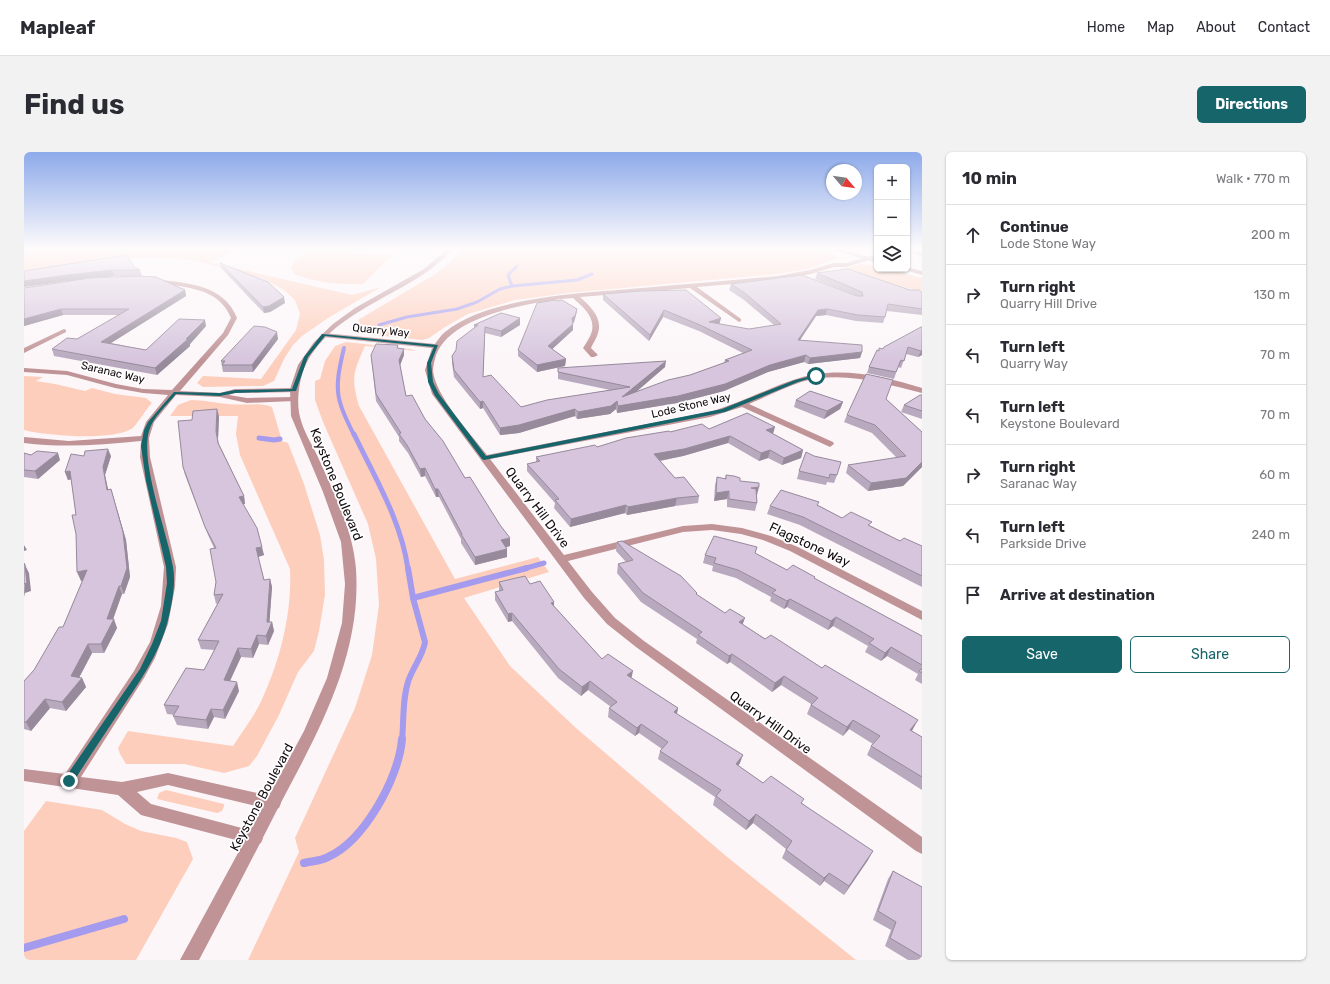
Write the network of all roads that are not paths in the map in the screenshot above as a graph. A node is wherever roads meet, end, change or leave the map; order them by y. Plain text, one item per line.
1 (189, 287) edge
2 (397, 287) edge
3 (684, 287) edge
4 (693, 287) edge
5 (575, 296) junction
6 (739, 320) dead end
7 (64, 331) dead end
8 (324, 335) junction
9 (436, 346) junction
10 (24, 351) edge
11 (594, 356) dead end
12 (24, 370) edge
13 (920, 388) edge
14 (174, 393) junction
15 (294, 394) junction
16 (743, 404) junction
17 (145, 438) junction
18 (24, 440) edge
19 (830, 444) dead end
20 (484, 458) junction
21 (561, 559) junction
22 (922, 616) edge
23 (24, 775) edge
24 (69, 781) junction
25 (122, 789) junction
26 (273, 804) junction
27 (255, 838) junction
28 (922, 846) edge
29 (189, 960) edge

1 - 14 street
2 - 8 street, Keystone Boulevard
3 - 5 street, Quarry Hill Drive
4 - 6 street
5 - 9 street, Quarry Hill Drive
5 - 11 street
7 - 10 street
8 - 9 street, Quarry Way
8 - 15 street, Keystone Boulevard
9 - 20 street, Quarry Hill Drive
12 - 14 street, Saranac Way
13 - 16 street, Lode Stone Way
14 - 15 street, Saranac Way
14 - 17 street
15 - 26 street, Keystone Boulevard
16 - 19 street
16 - 20 street, Lode Stone Way
17 - 18 street
17 - 24 street
20 - 21 street, Quarry Hill Drive
21 - 22 street, Flagstone Way
21 - 28 street, Quarry Hill Drive
23 - 24 street
24 - 25 street
25 - 26 street
25 - 27 street
26 - 27 street, Keystone Boulevard
27 - 29 street, Keystone Boulevard

